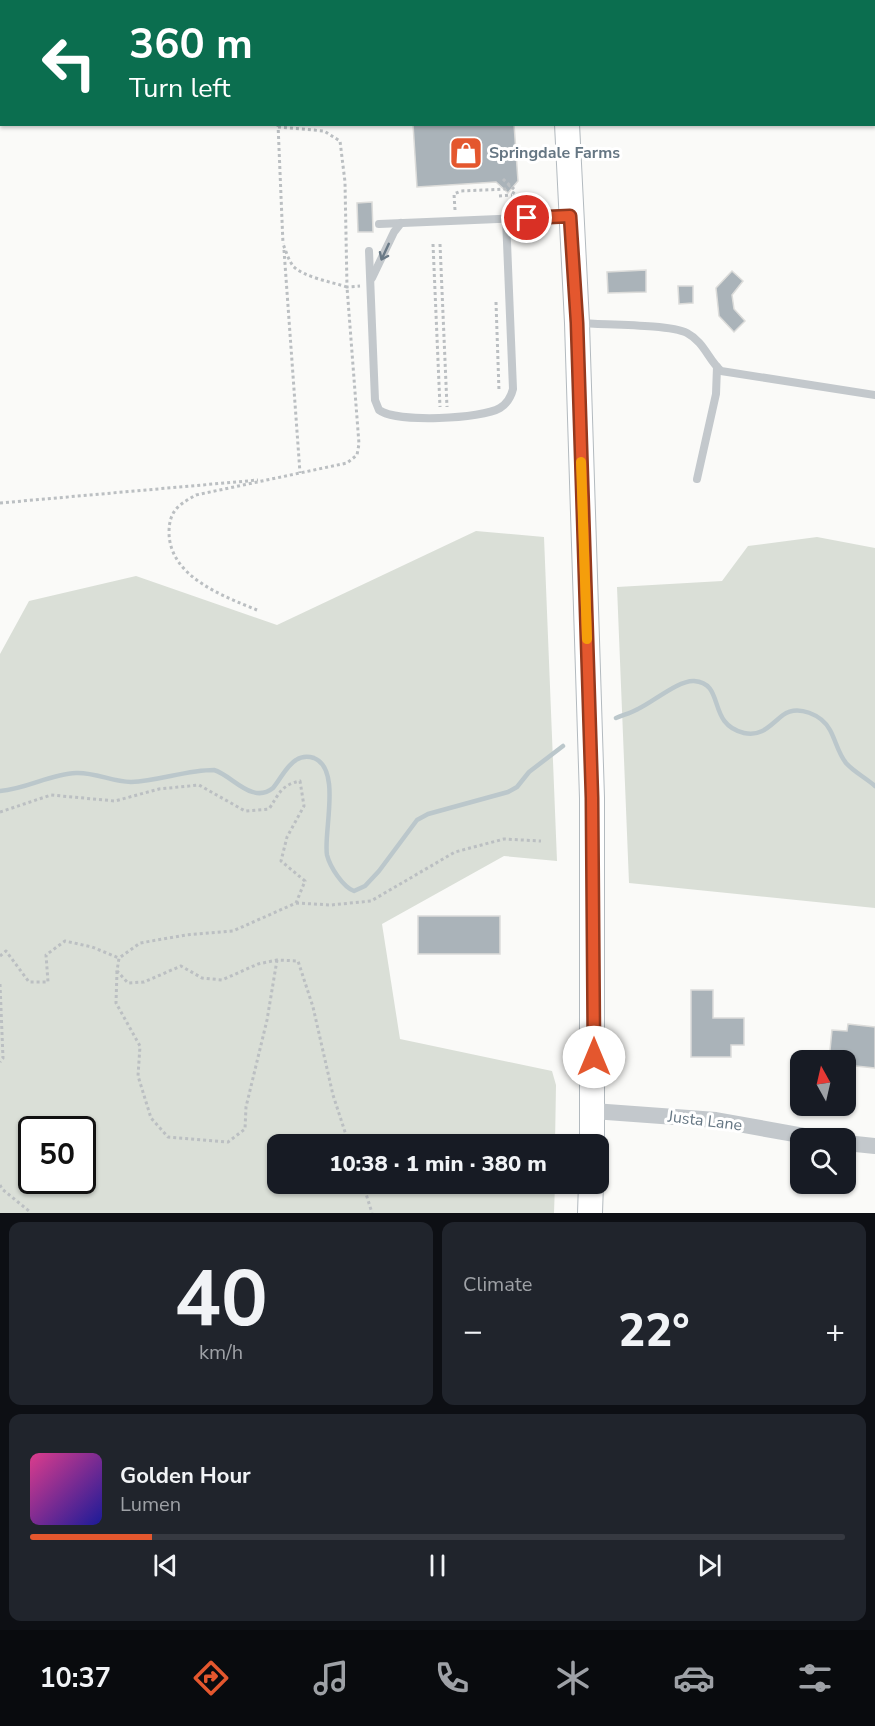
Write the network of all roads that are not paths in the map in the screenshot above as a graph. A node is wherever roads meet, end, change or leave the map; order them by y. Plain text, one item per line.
1 (567, 126) edge
2 (570, 216) junction
3 (506, 218) junction
4 (401, 223) junction
5 (379, 224) dead end
6 (369, 251) dead end
7 (371, 284) junction
8 (577, 323) junction
9 (717, 367) junction
10 (875, 395) edge
11 (697, 479) dead end
12 (593, 1112) junction
13 (790, 1133) edge
14 (592, 1134) edge
15 (856, 1144) edge
16 (875, 1146) edge
17 (591, 1194) edge
18 (590, 1213) edge

1 - 2 main road
2 - 3 lane
2 - 8 main road
3 - 4 lane
3 - 7 lane
4 - 5 lane
4 -> 7 lane
6 - 7 lane
8 - 9 lane
8 - 12 main road
9 - 10 lane
9 - 11 lane
12 - 13 street, Justa Lane
12 - 14 main road
15 - 16 street
17 - 18 main road

